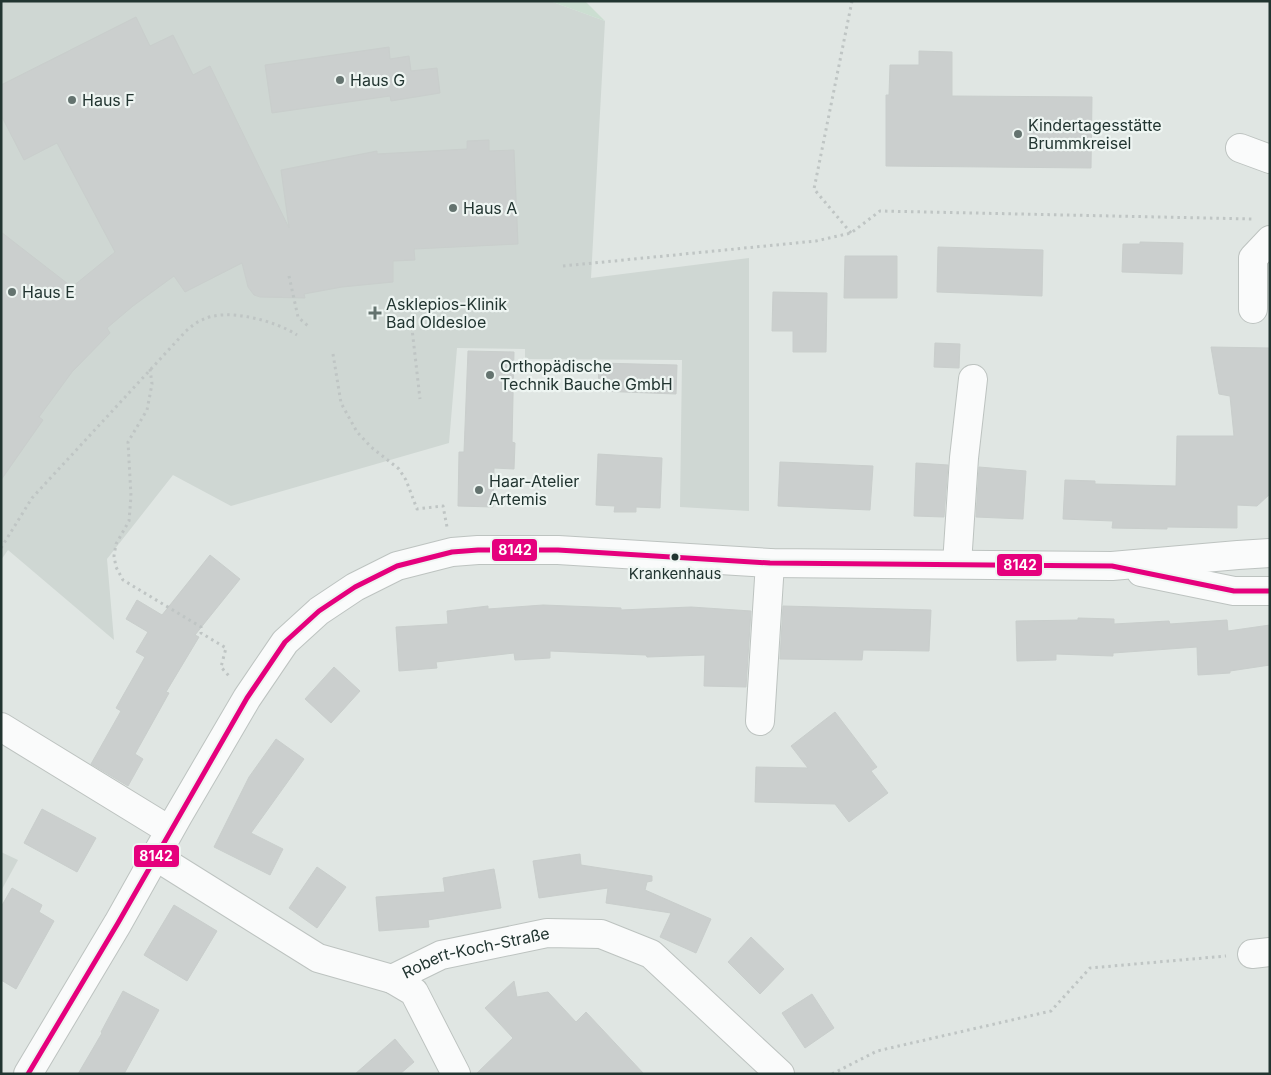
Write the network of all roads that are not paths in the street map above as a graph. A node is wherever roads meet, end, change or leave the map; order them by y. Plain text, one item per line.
1 (1240, 148) dead end
2 (1270, 159) edge
3 (1262, 229) edge
4 (1254, 309) dead end
5 (973, 379) dead end
6 (1270, 553) edge
7 (770, 563) junction
8 (957, 564) junction
9 (1112, 566) junction
10 (1270, 591) edge
11 (760, 721) dead end
12 (1, 727) edge
13 (169, 830) junction
14 (156, 856) junction
15 (392, 979) junction
16 (28, 1074) edge
17 (456, 1074) edge
18 (780, 1074) edge

1 - 2 street
3 - 4 street
5 - 8 street
6 - 9 street
7 - 8 street
7 - 11 street
7 - 13 street
8 - 9 street
9 - 10 street
12 - 13 street
13 - 14 street
14 - 15 street, Robert-Koch-Straße
14 - 16 street
15 - 17 street
15 - 18 street, Robert-Koch-Straße

